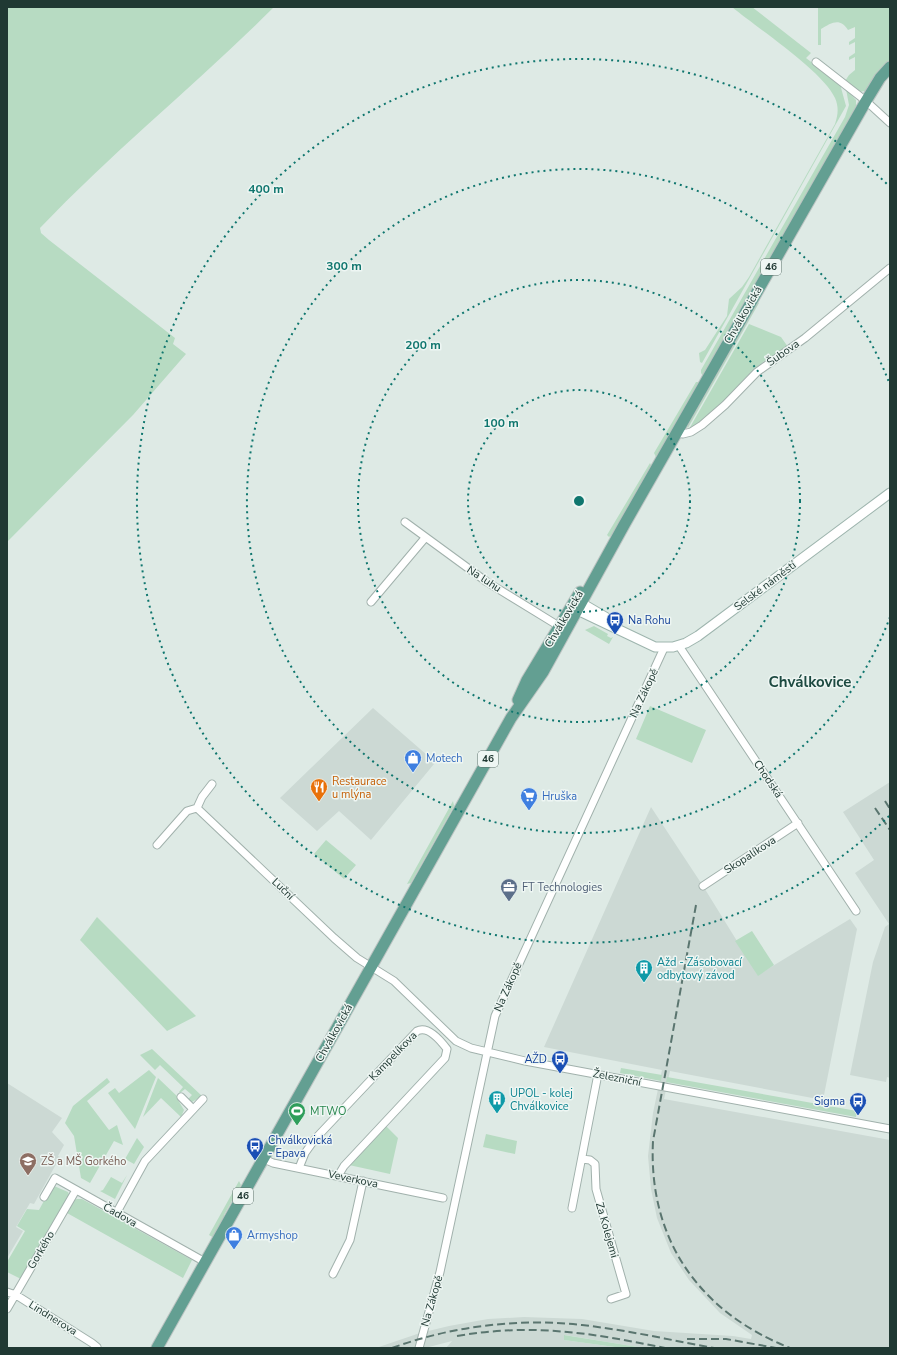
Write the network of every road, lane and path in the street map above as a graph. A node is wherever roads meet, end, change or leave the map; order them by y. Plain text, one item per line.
1 (816, 62) dead end
2 (890, 67) edge
3 (866, 101) junction
4 (890, 123) edge
5 (890, 268) edge
6 (677, 433) junction
7 (890, 493) edge
8 (405, 522) dead end
9 (425, 538) junction
10 (371, 602) dead end
11 (577, 605) junction
12 (563, 629) junction
13 (679, 646) junction
14 (664, 648) junction
15 (212, 784) dead end
16 (197, 808) junction
17 (798, 824) junction
18 (157, 845) dead end
19 (703, 886) dead end
20 (856, 911) dead end
21 (372, 967) junction
22 (487, 1052) junction
23 (598, 1074) junction
24 (181, 1097) dead end
25 (203, 1099) dead end
26 (193, 1109) junction
27 (890, 1129) edge
28 (264, 1159) junction
29 (582, 1159) junction
30 (299, 1168) junction
31 (338, 1176) junction
32 (363, 1181) junction
33 (76, 1190) junction
34 (44, 1197) dead end
35 (443, 1198) dead end
36 (572, 1208) dead end
37 (116, 1212) junction
38 (205, 1262) junction
39 (333, 1274) dead end
40 (7, 1292) edge
41 (14, 1298) junction
42 (611, 1299) dead end
43 (7, 1309) edge
44 (97, 1347) edge
45 (157, 1348) edge
46 (419, 1348) edge

1 - 3 street
2 - 3 main road, Chválkovická / 46
3 - 4 street
3 - 6 main road, Chválkovická / 46
5 - 6 street, Šubova
6 - 11 main road, Chválkovická / 46
7 - 13 street, Selské náměstí
8 - 9 street, Na luhu
9 - 10 street
9 - 12 street, Na luhu
11 - 12 main road, Chválkovická
11 - 14 street, Selské náměstí
12 - 21 main road, Chválkovická / 46
13 - 14 street, Selské náměstí
13 - 17 street, Chodská
14 - 22 street, Na Zákopě
15 - 16 street
16 - 18 street
16 - 21 street, Luční
17 - 19 street, Skopalíkova
17 - 20 street, Chodská
21 - 22 street, Železniční
21 - 28 main road, Chválkovická / 46
22 - 23 street, Železniční
22 - 46 street, Na Zákopě
23 - 27 street, Železniční
23 - 29 street
24 - 26 street
25 - 26 street
26 - 37 street
28 - 30 street, Veverkova
28 - 38 main road, Chválkovická / 46
29 - 36 street
29 - 42 street, Za Kolejemi
30 - 31 street, Veverkova
30 - 31 street, Kampelíkova
31 - 32 street, Veverkova
32 - 35 street, Veverkova
32 - 39 street
33 - 34 street, Čadova
33 - 37 street, Čadova
33 - 41 street, Gorkého
37 - 38 street, Čadova
38 - 45 main road, Chválkovická / 46
40 - 41 street, Lindnerova
41 - 43 street, Gorkého
41 - 44 street, Lindnerova

